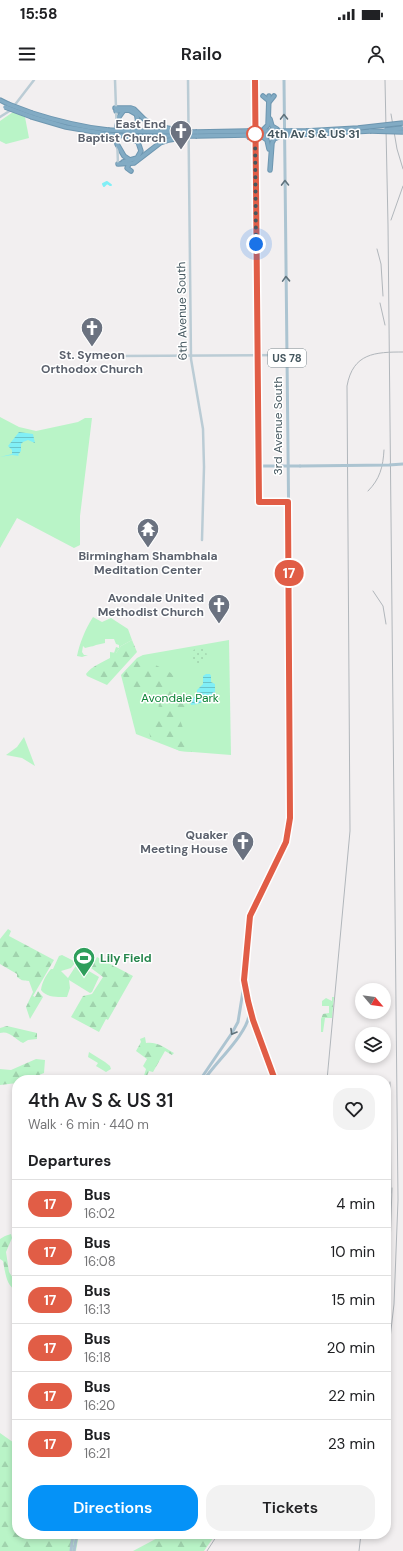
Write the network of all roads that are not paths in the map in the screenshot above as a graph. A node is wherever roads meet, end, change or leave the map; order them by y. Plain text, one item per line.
1 (34, 80) edge
2 (115, 80) edge
3 (188, 80) edge
4 (254, 80) edge
5 (284, 80) edge
6 (263, 96) dead end
7 (270, 98) junction
8 (0, 100) edge
9 (0, 104) edge
10 (6, 105) junction
11 (116, 109) junction
12 (124, 110) junction
13 (32, 115) junction
14 (0, 117) edge
15 (403, 124) edge
16 (117, 126) junction
17 (403, 128) edge
18 (126, 130) junction
19 (370, 131) junction
20 (292, 132) junction
21 (305, 132) junction
22 (403, 132) edge
23 (197, 133) junction
24 (263, 133) junction
25 (277, 133) junction
26 (144, 134) junction
27 (181, 134) junction
28 (219, 134) junction
29 (233, 134) junction
30 (247, 134) junction
31 (126, 137) junction
32 (117, 144) junction
33 (130, 162) junction
34 (118, 165) junction
35 (131, 171) dead end
36 (287, 354) junction
37 (192, 355) junction
38 (257, 355) junction
39 (118, 356) dead end
40 (403, 464) edge
41 (259, 466) junction
42 (288, 466) junction
43 (288, 502) junction
44 (202, 540) dead end
45 (244, 985) junction
46 (203, 1075) edge
47 (208, 1075) edge
48 (72, 1539) edge
49 (76, 1539) edge
50 (71, 1551) edge
51 (74, 1551) edge

1 - 14 main road
2 - 11 main road
3 - 37 main road, 6th Avenue South
4 - 38 main road, US 78
36 -> 5 main road, 3rd Avenue South / US 78
6 - 7 highway
7 - 24 highway
7 - 25 highway
8 - 10 highway
9 - 10 highway
10 - 13 highway, bridge
11 - 12 highway
11 - 16 main road
11 - 27 highway
12 - 16 highway
12 - 18 highway
13 - 18 highway, bridge
13 - 31 highway, bridge
15 - 21 highway, bridge
16 - 32 main road
17 - 19 highway, bridge
18 - 26 highway
19 - 21 highway
19 - 22 highway, bridge
20 - 21 highway
20 - 25 highway, bridge
20 - 25 highway, bridge
23 - 27 highway, bridge
23 - 27 highway, bridge
23 - 28 highway
23 - 28 highway
24 - 25 highway
24 - 25 highway
24 - 30 highway, bridge
24 - 30 highway, bridge
26 - 27 highway
26 - 31 highway
27 - 33 highway
28 - 29 highway
29 - 30 highway
29 - 30 highway
31 - 33 highway
32 - 33 highway
32 - 34 main road
33 - 34 highway
33 - 34 highway
33 - 35 highway
36 - 38 main road
36 - 42 main road, 3rd Avenue South / US 78
37 - 38 main road
37 - 39 main road
37 - 44 main road, 6th Avenue South
38 - 41 main road, US 78
40 - 42 main road, bridge
41 - 42 main road
41 - 43 main road, US 78
42 - 43 main road, 3rd Avenue South / US 78
43 - 45 main road, 3rd Avenue South / US 78
45 -> 46 main road, US 78
45 - 47 main road, US 78
48 - 50 main road
49 - 51 main road

